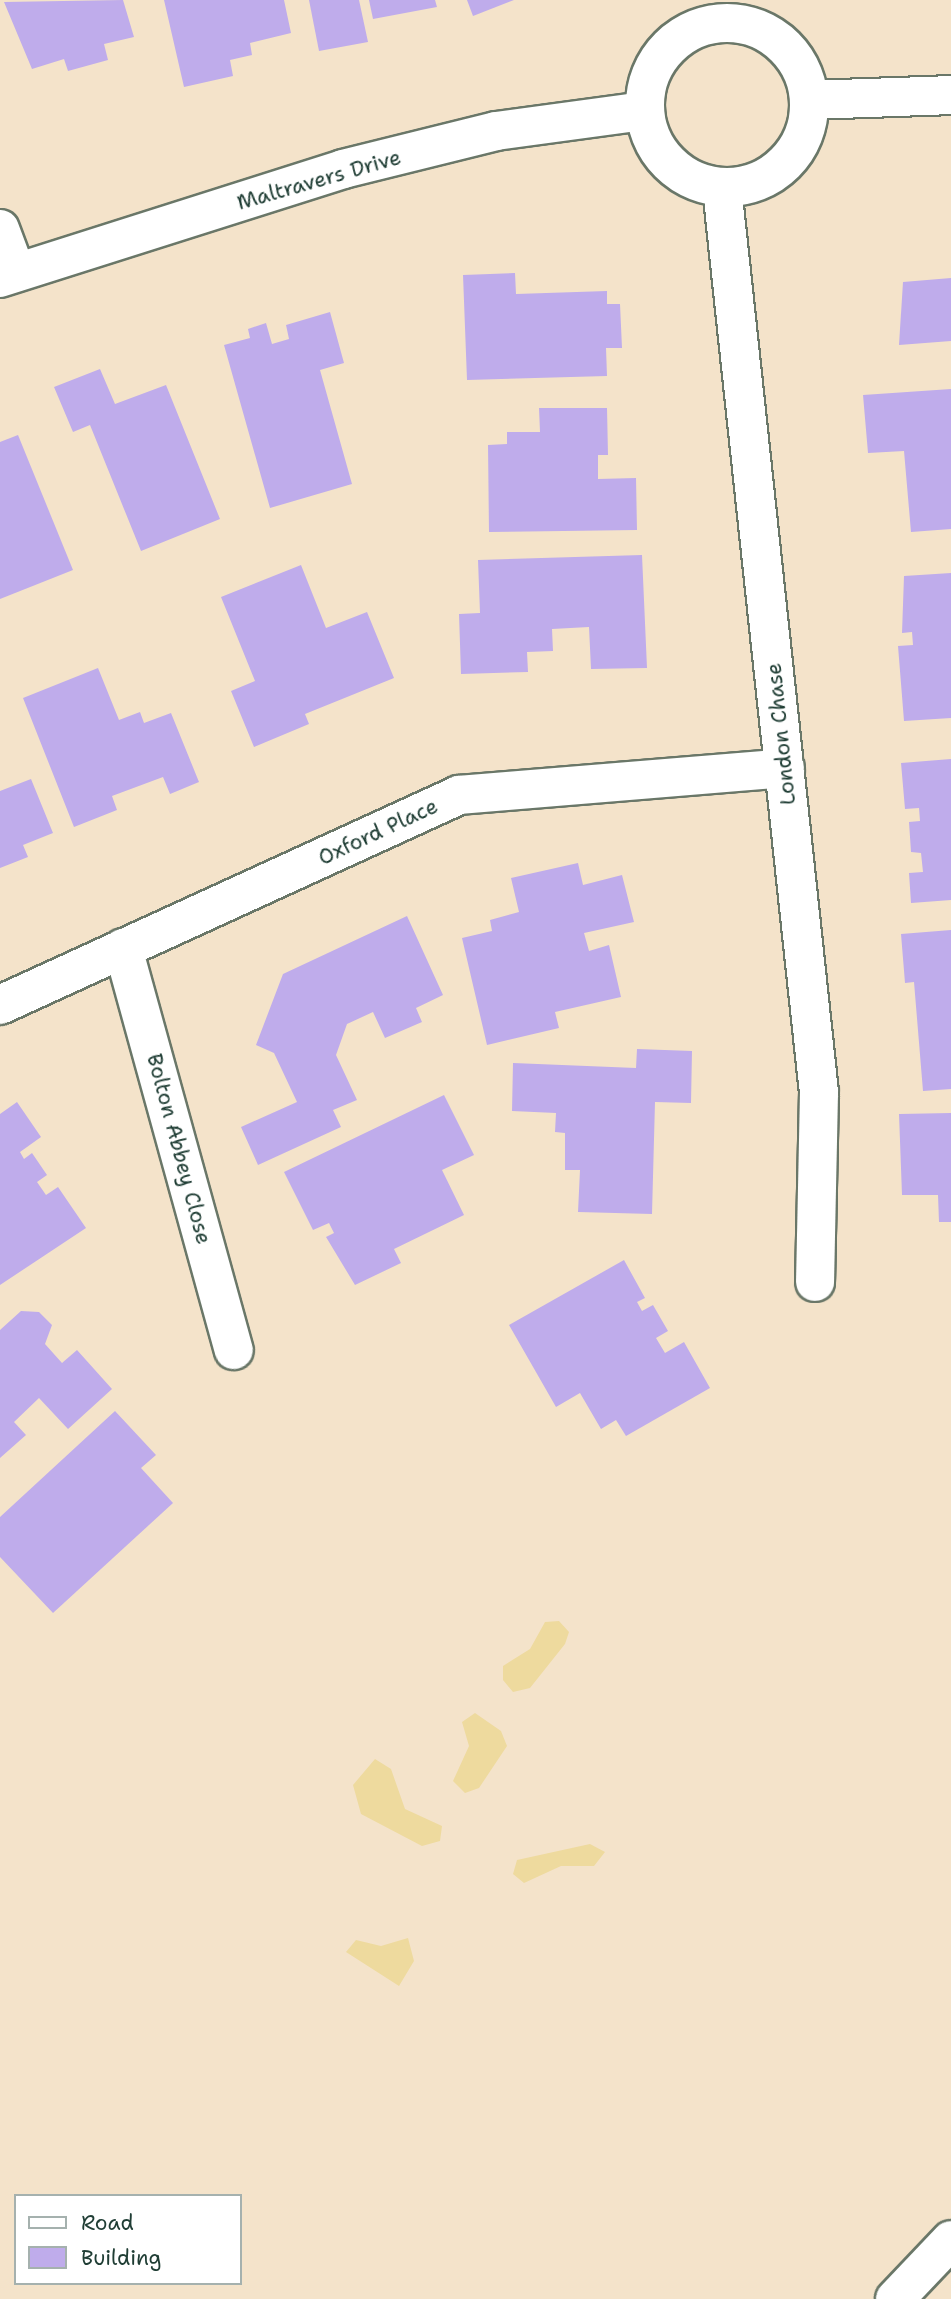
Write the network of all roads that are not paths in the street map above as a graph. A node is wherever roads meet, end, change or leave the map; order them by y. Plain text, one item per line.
1 (718, 11) edge
2 (951, 95) edge
3 (810, 100) junction
4 (644, 111) junction
5 (722, 188) junction
6 (0, 229) edge
7 (8, 275) edge
8 (785, 768) junction
9 (123, 948) junction
10 (0, 1005) edge
11 (815, 1282) dead end
12 (234, 1350) dead end
13 (951, 2240) edge
14 (895, 2299) edge

1 - 3 street
1 - 4 street
2 - 3 street
3 - 5 street
4 - 5 street
4 - 7 street, Maltravers Drive
5 - 8 street, London Chase
6 - 7 street
8 - 9 street, Oxford Place
8 - 11 street, London Chase
9 - 10 street, Oxford Place
9 - 12 street, Bolton Abbey Close
13 - 14 street

